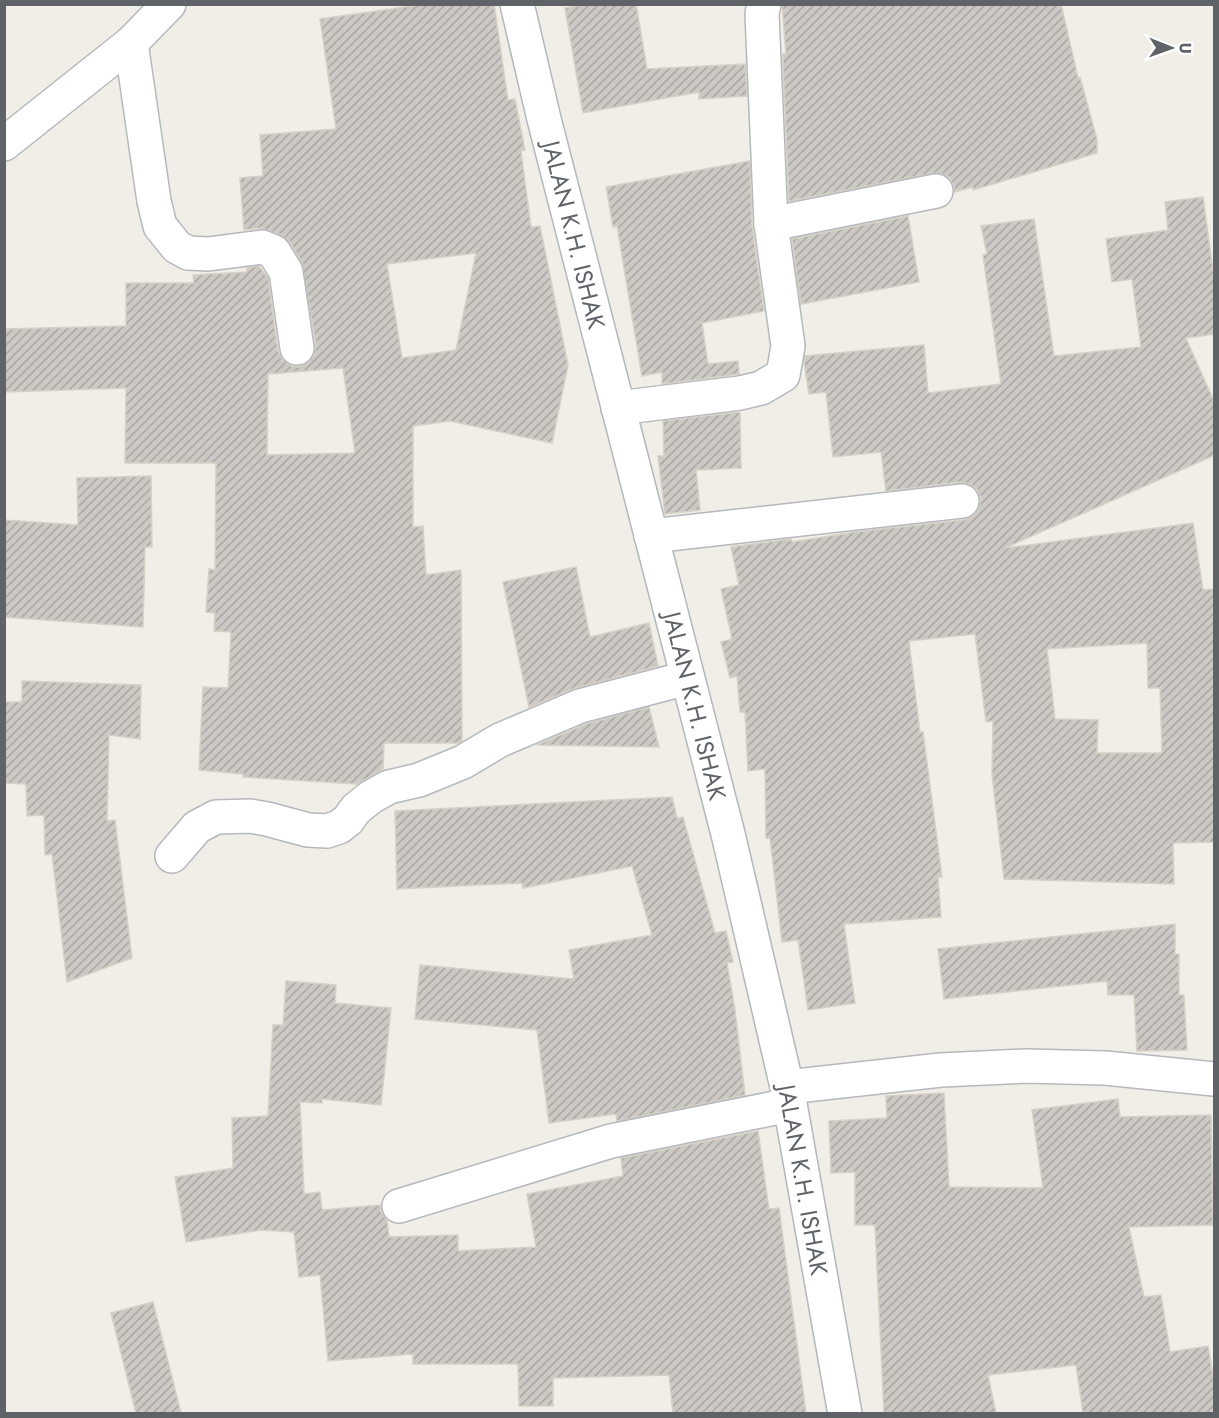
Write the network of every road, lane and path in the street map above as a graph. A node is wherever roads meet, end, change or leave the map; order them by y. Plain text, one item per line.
1 (169, 4) edge
2 (517, 4) edge
3 (764, 4) edge
4 (131, 43) junction
5 (4, 144) edge
6 (936, 191) dead end
7 (771, 224) junction
8 (297, 348) dead end
9 (618, 408) junction
10 (962, 501) dead end
11 (651, 536) junction
12 (687, 678) junction
13 (172, 856) dead end
14 (1215, 1079) edge
15 (788, 1096) junction
16 (399, 1206) dead end
17 (845, 1413) edge

1 - 4 street
2 - 9 street, JALAN K.H. ISHAK
3 - 7 street
4 - 5 street
4 - 8 street
6 - 7 street
7 - 9 street
9 - 11 street, JALAN K.H. ISHAK
10 - 11 street
11 - 12 street, JALAN K.H. ISHAK
12 - 13 street
12 - 15 street, JALAN K.H. ISHAK
14 - 15 street
15 - 16 street
15 - 17 street, JALAN K.H. ISHAK

